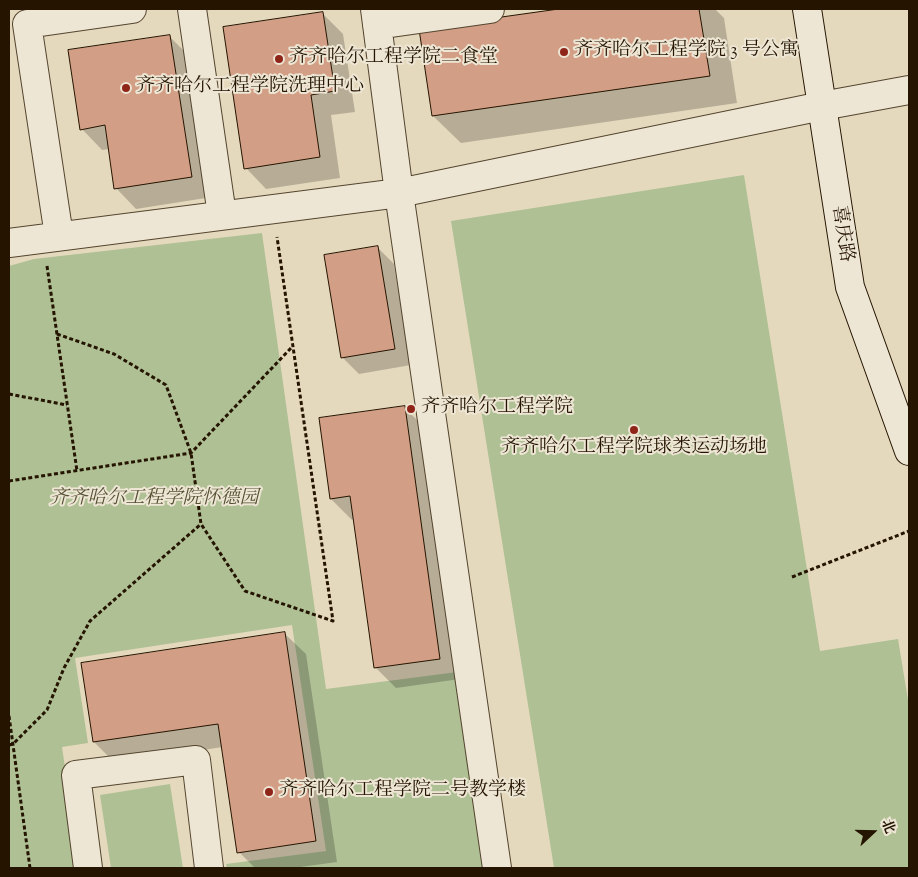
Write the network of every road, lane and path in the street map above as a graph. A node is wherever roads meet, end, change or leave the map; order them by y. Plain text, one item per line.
1 (132, 9) edge
2 (192, 9) edge
3 (490, 9) edge
4 (807, 9) edge
5 (376, 17) edge
6 (18, 25) edge
7 (909, 90) edge
8 (822, 106) junction
9 (399, 192) junction
10 (273, 209) junction
11 (222, 215) junction
12 (51, 237) junction
13 (9, 243) edge
14 (57, 334) junction
15 (292, 346) junction
16 (9, 394) edge
17 (68, 405) junction
18 (909, 451) edge
19 (191, 453) junction
20 (77, 471) junction
21 (9, 481) edge
22 (201, 524) junction
23 (909, 531) edge
24 (792, 577) dead end
25 (9, 716) edge
26 (11, 744) edge
27 (30, 868) edge
28 (88, 868) edge
29 (209, 868) edge
30 (498, 868) edge

1 - 6 street
2 - 11 street
3 - 5 street
4 - 8 street, 喜庆路
5 - 9 street
6 - 12 street
7 - 8 street
8 - 9 street
8 - 18 street, 喜庆路
9 - 10 street
9 - 30 street
10 - 11 street
10 - 15 path
11 - 12 street
12 - 13 street
12 - 14 path
14 - 17 path
14 - 19 path
15 - 19 path
15 - 22 path
16 - 17 path
17 - 20 path
19 - 20 path
19 - 22 path
20 - 21 path
22 - 26 path
23 - 24 path
25 - 26 path
26 - 27 path
28 - 29 street

